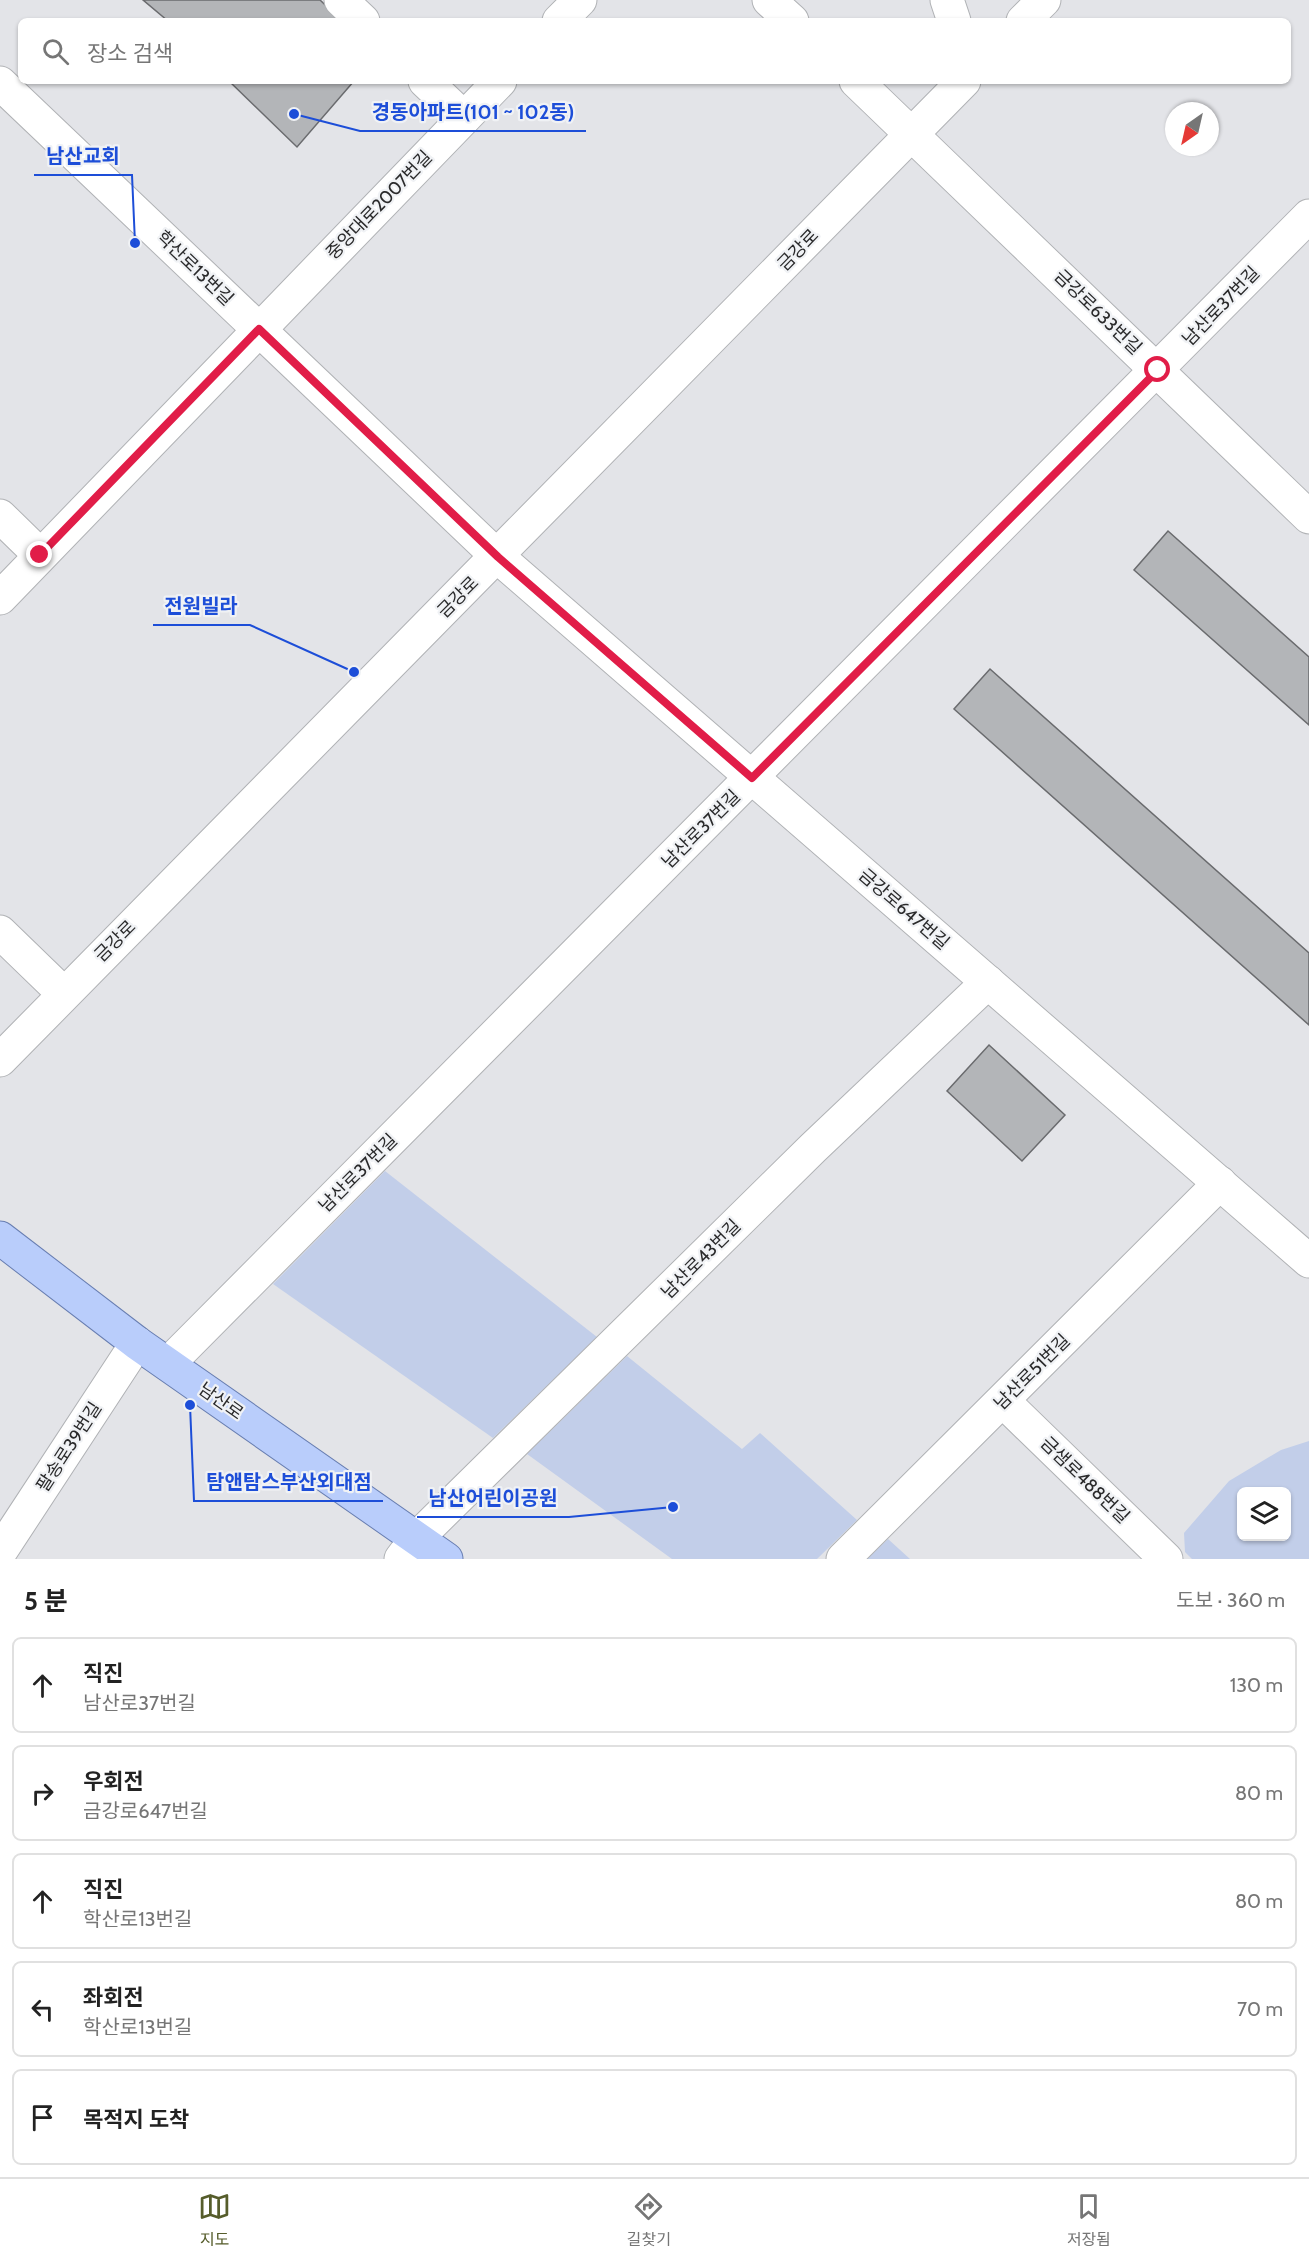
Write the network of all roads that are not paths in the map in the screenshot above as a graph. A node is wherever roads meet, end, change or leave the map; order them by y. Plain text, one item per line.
1 (341, 0) edge
2 (580, 0) edge
3 (769, 0) edge
4 (947, 0) edge
5 (1044, 0) edge
6 (360, 18) edge
7 (562, 18) edge
8 (789, 18) edge
9 (953, 18) edge
10 (1026, 18) edge
11 (0, 83) edge
12 (428, 84) edge
13 (497, 84) edge
14 (859, 84) edge
15 (961, 84) edge
16 (464, 118) junction
17 (912, 133) junction
18 (1309, 216) edge
19 (259, 329) junction
20 (1158, 370) junction
21 (0, 516) edge
22 (1309, 516) edge
23 (40, 555) junction
24 (498, 557) junction
25 (0, 598) edge
26 (752, 778) junction
27 (0, 932) edge
28 (988, 982) junction
29 (63, 993) junction
30 (0, 1060) edge
31 (1220, 1184) junction
32 (0, 1238) edge
33 (1309, 1261) edge
34 (137, 1343) junction
35 (168, 1364) junction
36 (1004, 1401) junction
37 (409, 1549) edge
38 (0, 1552) edge
39 (446, 1559) edge
40 (843, 1559) edge
41 (1167, 1559) edge

1 - 6 street
2 - 7 street
3 - 8 street
4 - 9 street
5 - 10 street
11 - 19 street, 학산로13번길
12 - 16 street
13 - 16 street, 중앙대로2007번길
14 - 17 street
15 - 17 street, 금강로
16 - 19 street, 중앙대로2007번길
17 - 20 street, 금강로633번길
17 - 24 street, 금강로
18 - 20 street, 남산로37번길
19 - 23 street
19 - 24 street, 학산로13번길
20 - 22 street, 금강로633번길
20 - 26 street, 남산로37번길
21 - 23 street
23 - 25 street
24 - 26 street, 금강로647번길
24 - 29 street, 금강로
26 - 28 street, 금강로647번길
26 - 35 street, 남산로37번길
27 - 29 street
28 - 31 street, 금강로647번길
28 - 37 street, 남산로43번길
29 - 30 street, 금강로
31 - 33 street, 금강로647번길
31 - 36 street, 남산로51번길
32 - 34 main road, 남산로
34 - 35 main road, 남산로
34 - 38 street, 팔송로39번길
35 - 37 main road, 남산로
36 - 40 street, 남산로51번길
36 - 41 street, 금샘로488번길
37 - 39 main road, 남산로

